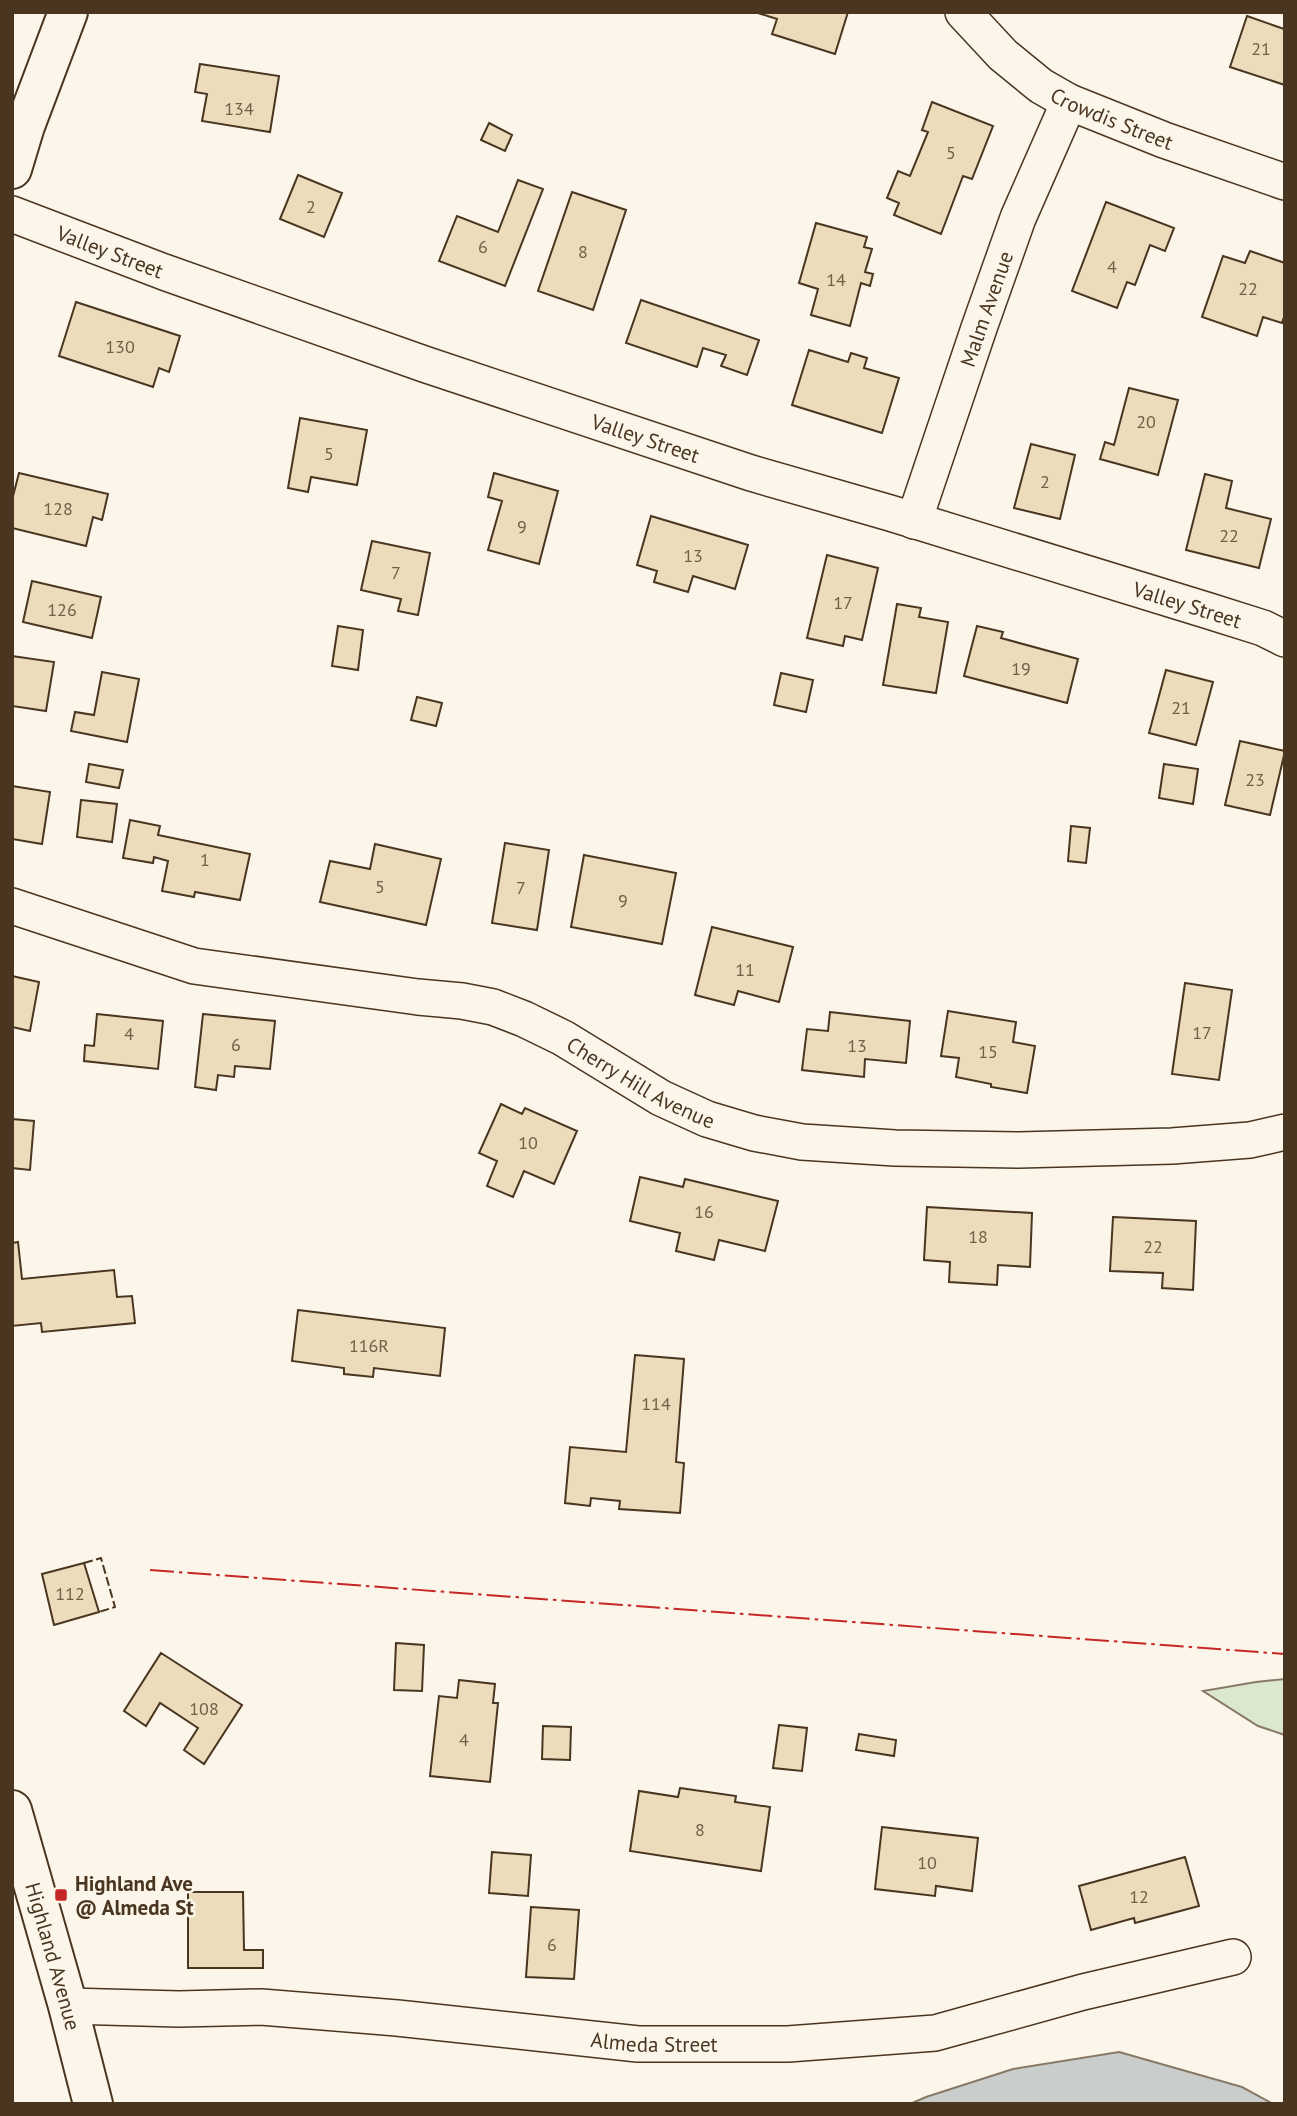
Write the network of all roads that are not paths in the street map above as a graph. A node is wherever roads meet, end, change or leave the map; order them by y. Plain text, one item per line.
1 (68, 12) edge
2 (963, 12) edge
3 (1069, 102) junction
4 (12, 169) edge
5 (1285, 182) edge
6 (12, 214) edge
7 (914, 521) junction
8 (1285, 639) edge
9 (12, 906) edge
10 (1285, 1132) edge
11 (12, 1810) edge
12 (1233, 1957) dead end
13 (68, 2006) junction
14 (93, 2104) edge

1 - 4 main road
2 - 3 street, Crowdis Street
3 - 5 street, Crowdis Street
3 - 7 street, Malm Avenue
6 - 7 street, Valley Street
7 - 8 street, Valley Street
9 - 10 street, Cherry Hill Avenue
11 - 13 main road, Highland Avenue
12 - 13 street, Almeda Street
13 - 14 main road, Highland Avenue

